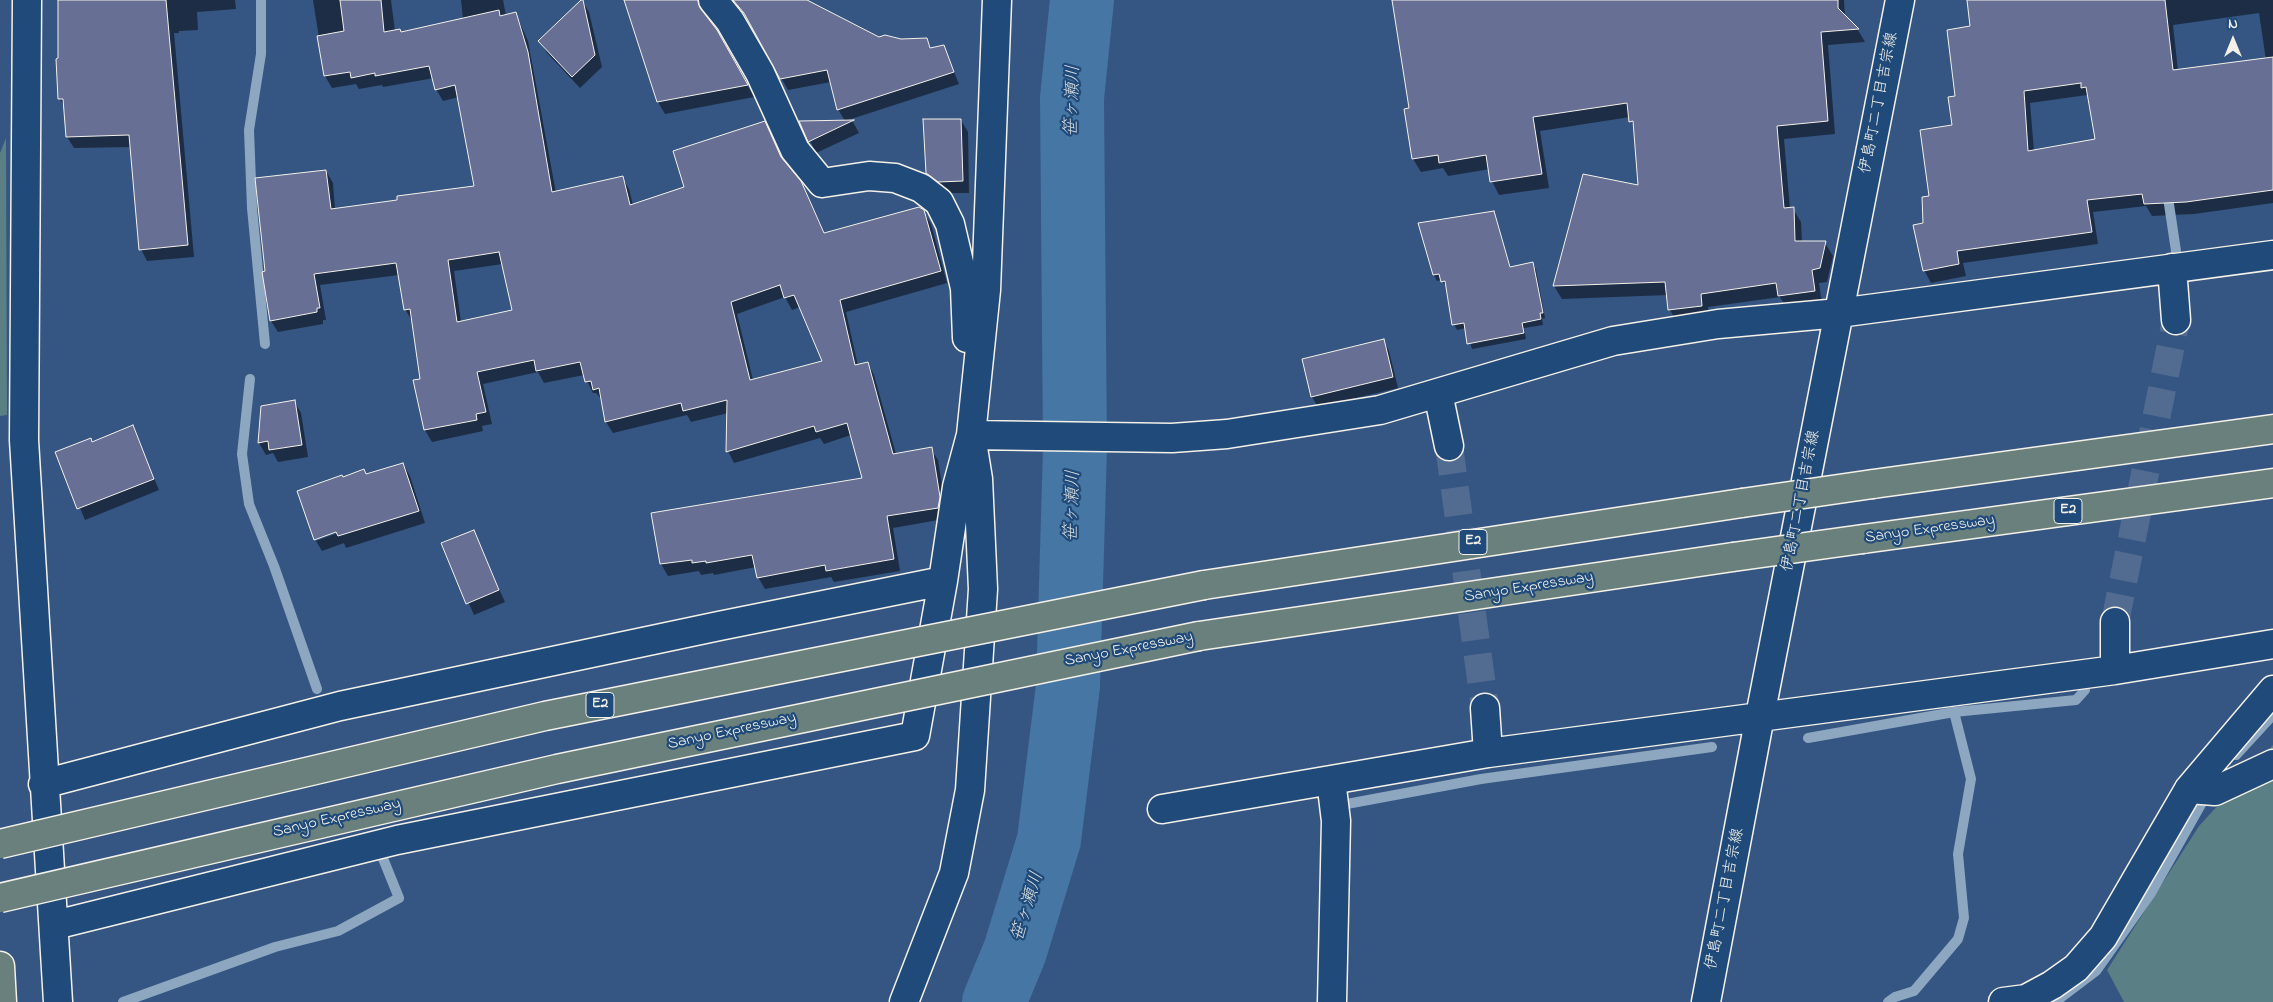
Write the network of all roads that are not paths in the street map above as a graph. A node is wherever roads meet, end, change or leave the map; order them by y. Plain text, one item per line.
1 (27, 0) edge
2 (713, 0) edge
3 (997, 0) edge
4 (1900, 0) edge
5 (2273, 255) edge
6 (2172, 268) junction
7 (1839, 313) junction
8 (2176, 320) tunnel mouth
9 (1438, 393) junction
10 (2273, 430) edge
11 (982, 435) junction
12 (1448, 446) tunnel mouth
13 (2273, 483) edge
14 (943, 581) junction
15 (2115, 622) tunnel mouth
16 (2273, 644) edge
17 (2115, 670) junction
18 (2273, 690) edge
19 (1485, 708) tunnel mouth
20 (1760, 716) junction
21 (1488, 753) junction
22 (2273, 764) edge
23 (43, 784) junction
24 (2201, 790) junction
25 (1333, 797) junction
26 (1162, 809) dead end
27 (0, 844) edge
28 (0, 898) edge
29 (55, 925) junction
30 (0, 966) edge
31 (2, 1002) edge
32 (58, 1002) edge
33 (904, 1002) edge
34 (1332, 1002) edge
35 (1706, 1002) edge
36 (2003, 1002) edge

1 - 23 street
2 - 11 street
3 - 11 street
4 - 7 street, 伊島町二丁目吉宗線
5 - 6 street
6 - 7 street
6 - 8 street
7 - 9 street
7 - 20 street, 伊島町二丁目吉宗線
9 - 11 street
9 - 12 street
10 - 27 highway, E2, bridge
11 - 14 street
11 - 33 street
13 - 28 highway, Sanyo Expressway / E2, bridge
14 - 23 street
14 - 29 street
15 - 17 street
16 - 17 street
17 - 20 street
18 - 24 street
19 - 21 street
20 - 21 street
20 - 35 street, 伊島町二丁目吉宗線
21 - 25 street
22 - 24 street
23 - 29 street
24 - 36 street
25 - 26 street
25 - 34 street
29 - 32 street
30 - 31 highway

